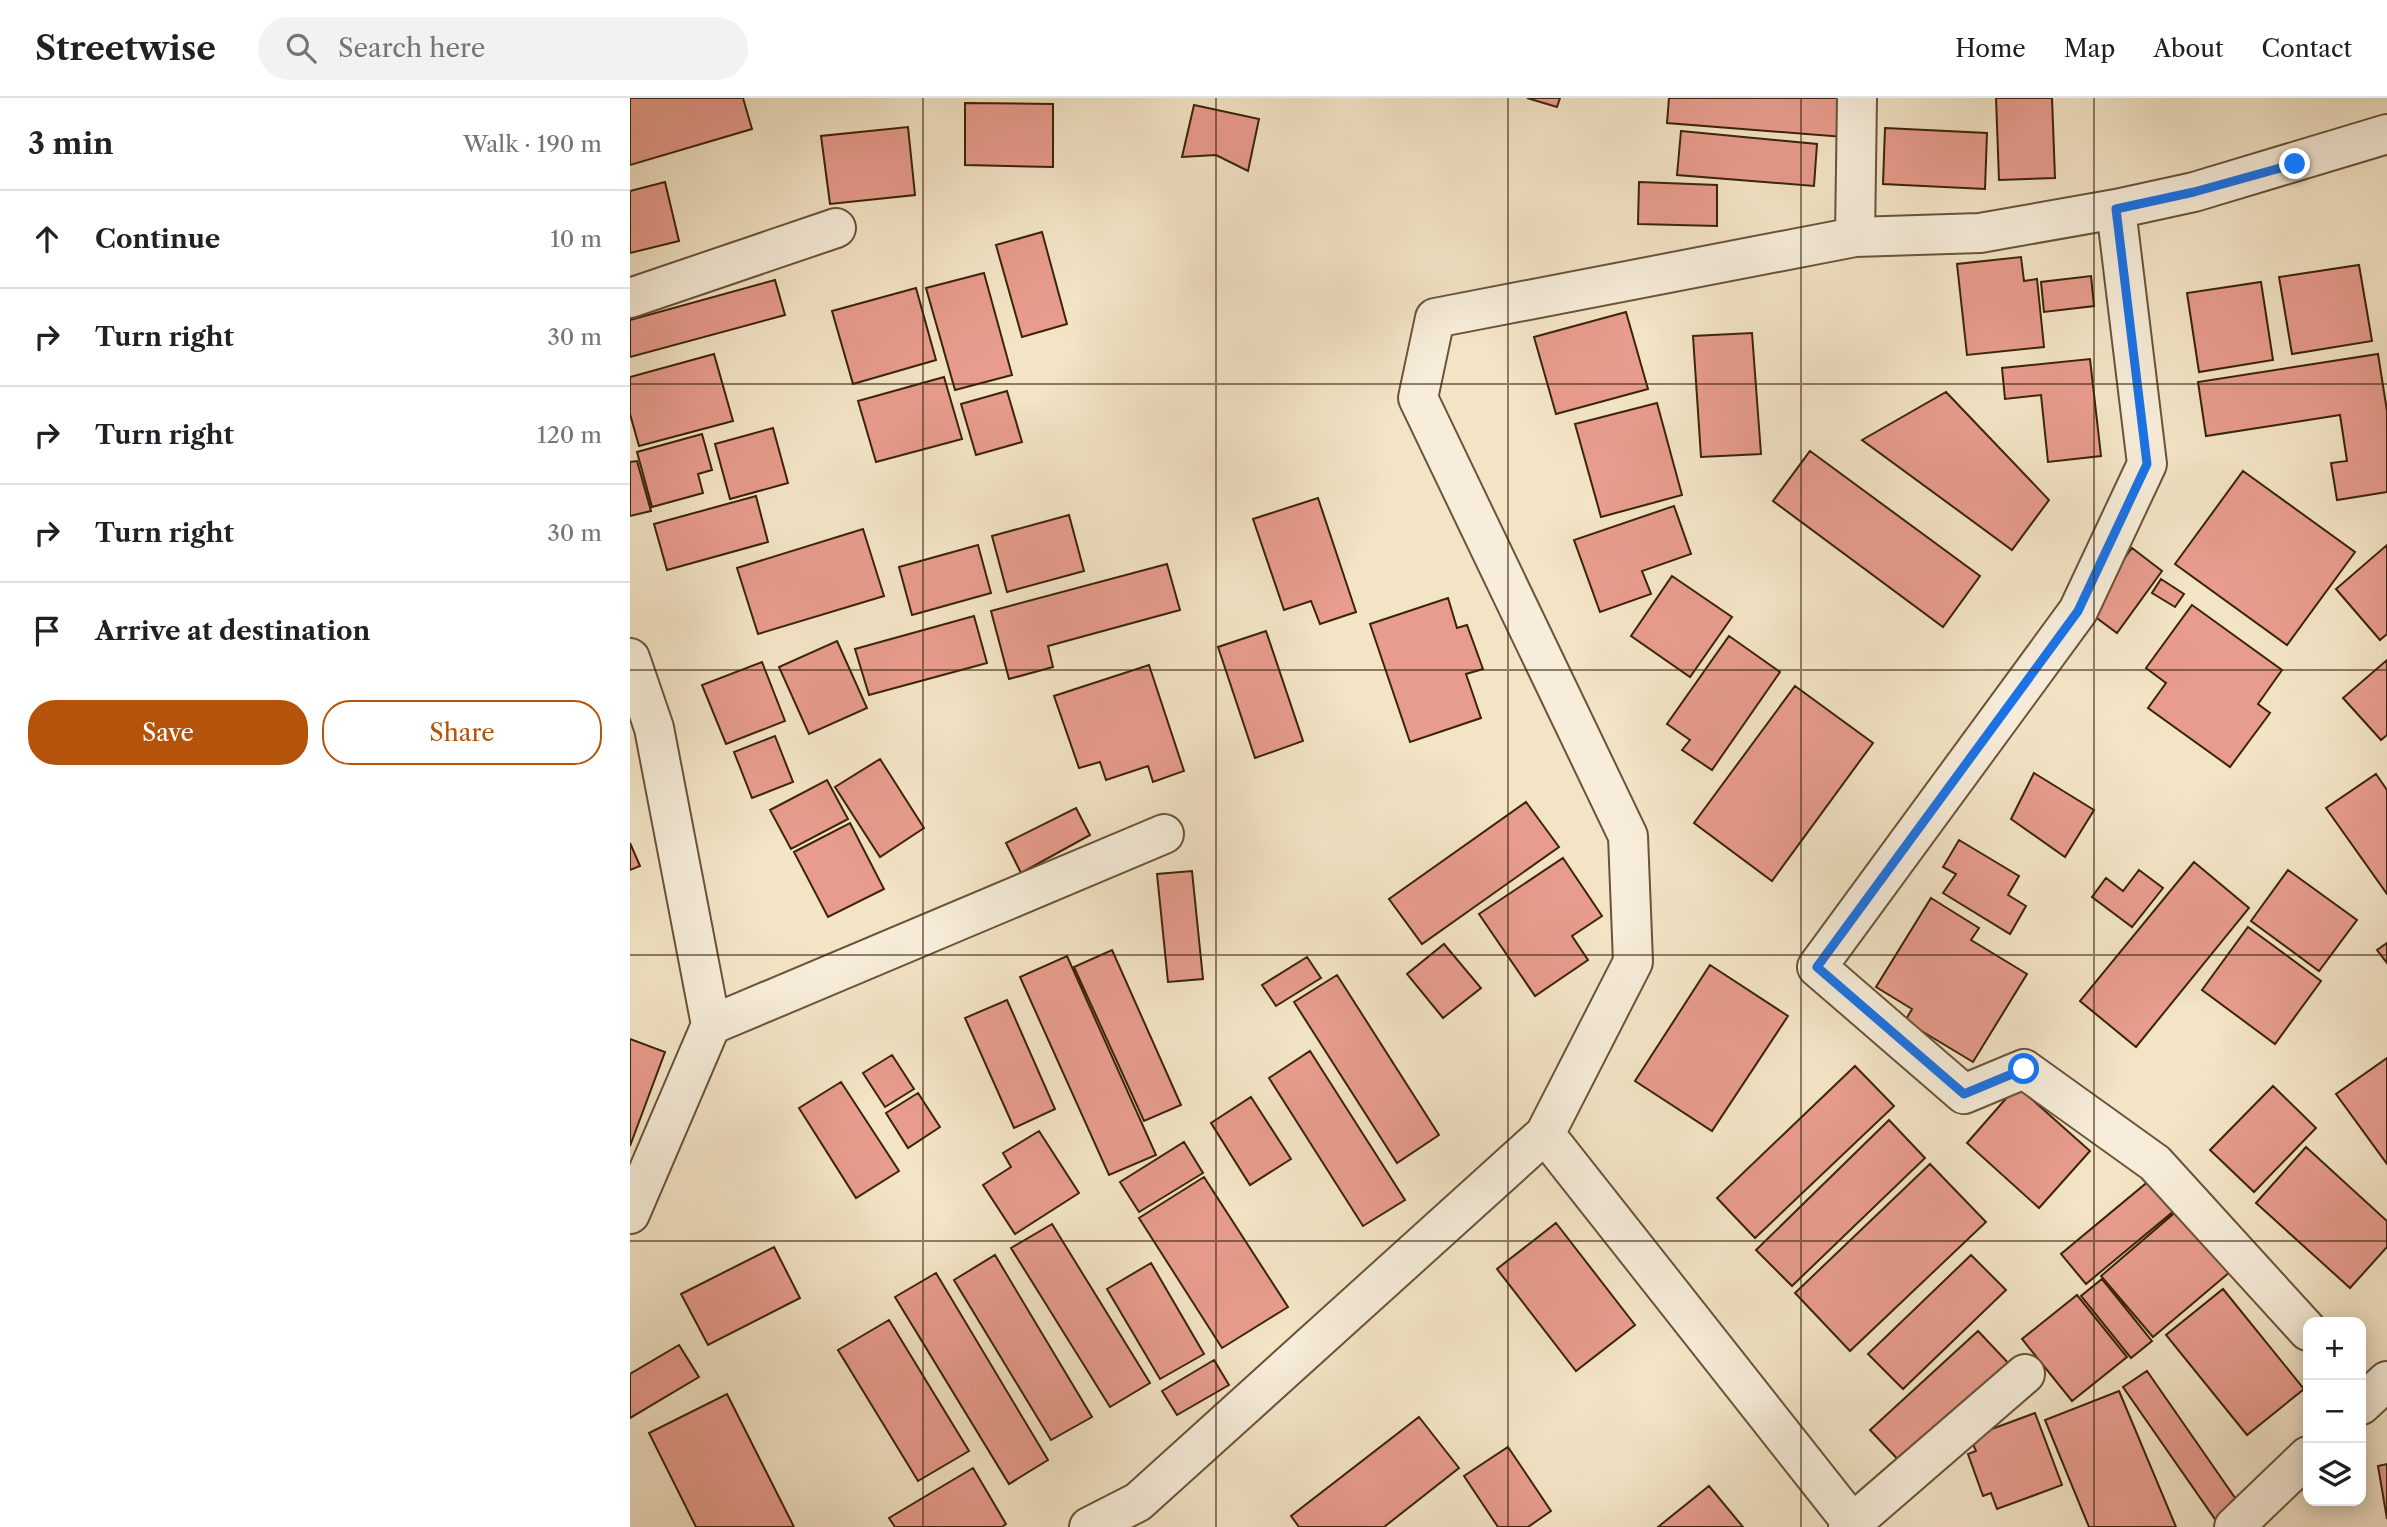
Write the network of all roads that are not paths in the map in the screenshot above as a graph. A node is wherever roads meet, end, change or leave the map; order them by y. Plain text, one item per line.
1 (1857, 98) edge
2 (2387, 134) edge
3 (2116, 209) junction
4 (836, 228) dead end
5 (1855, 237) junction
6 (630, 298) edge
7 (630, 658) edge
8 (642, 734) edge
9 (1164, 834) dead end
10 (711, 1025) junction
11 (1545, 1134) junction
12 (630, 1214) edge
13 (2303, 1326) edge
14 (2025, 1374) dead end
15 (2303, 1461) edge
16 (1147, 1515) edge
17 (1850, 1525) edge
18 (1089, 1527) edge
19 (2234, 1527) edge

1 - 5 street
2 - 3 street
3 - 5 street
3 - 13 street
4 - 6 street
5 - 11 street
7 - 8 street
8 - 10 street
9 - 10 street
10 - 12 street
11 - 16 street
11 - 17 street
14 - 17 street
15 - 19 street
16 - 18 street

